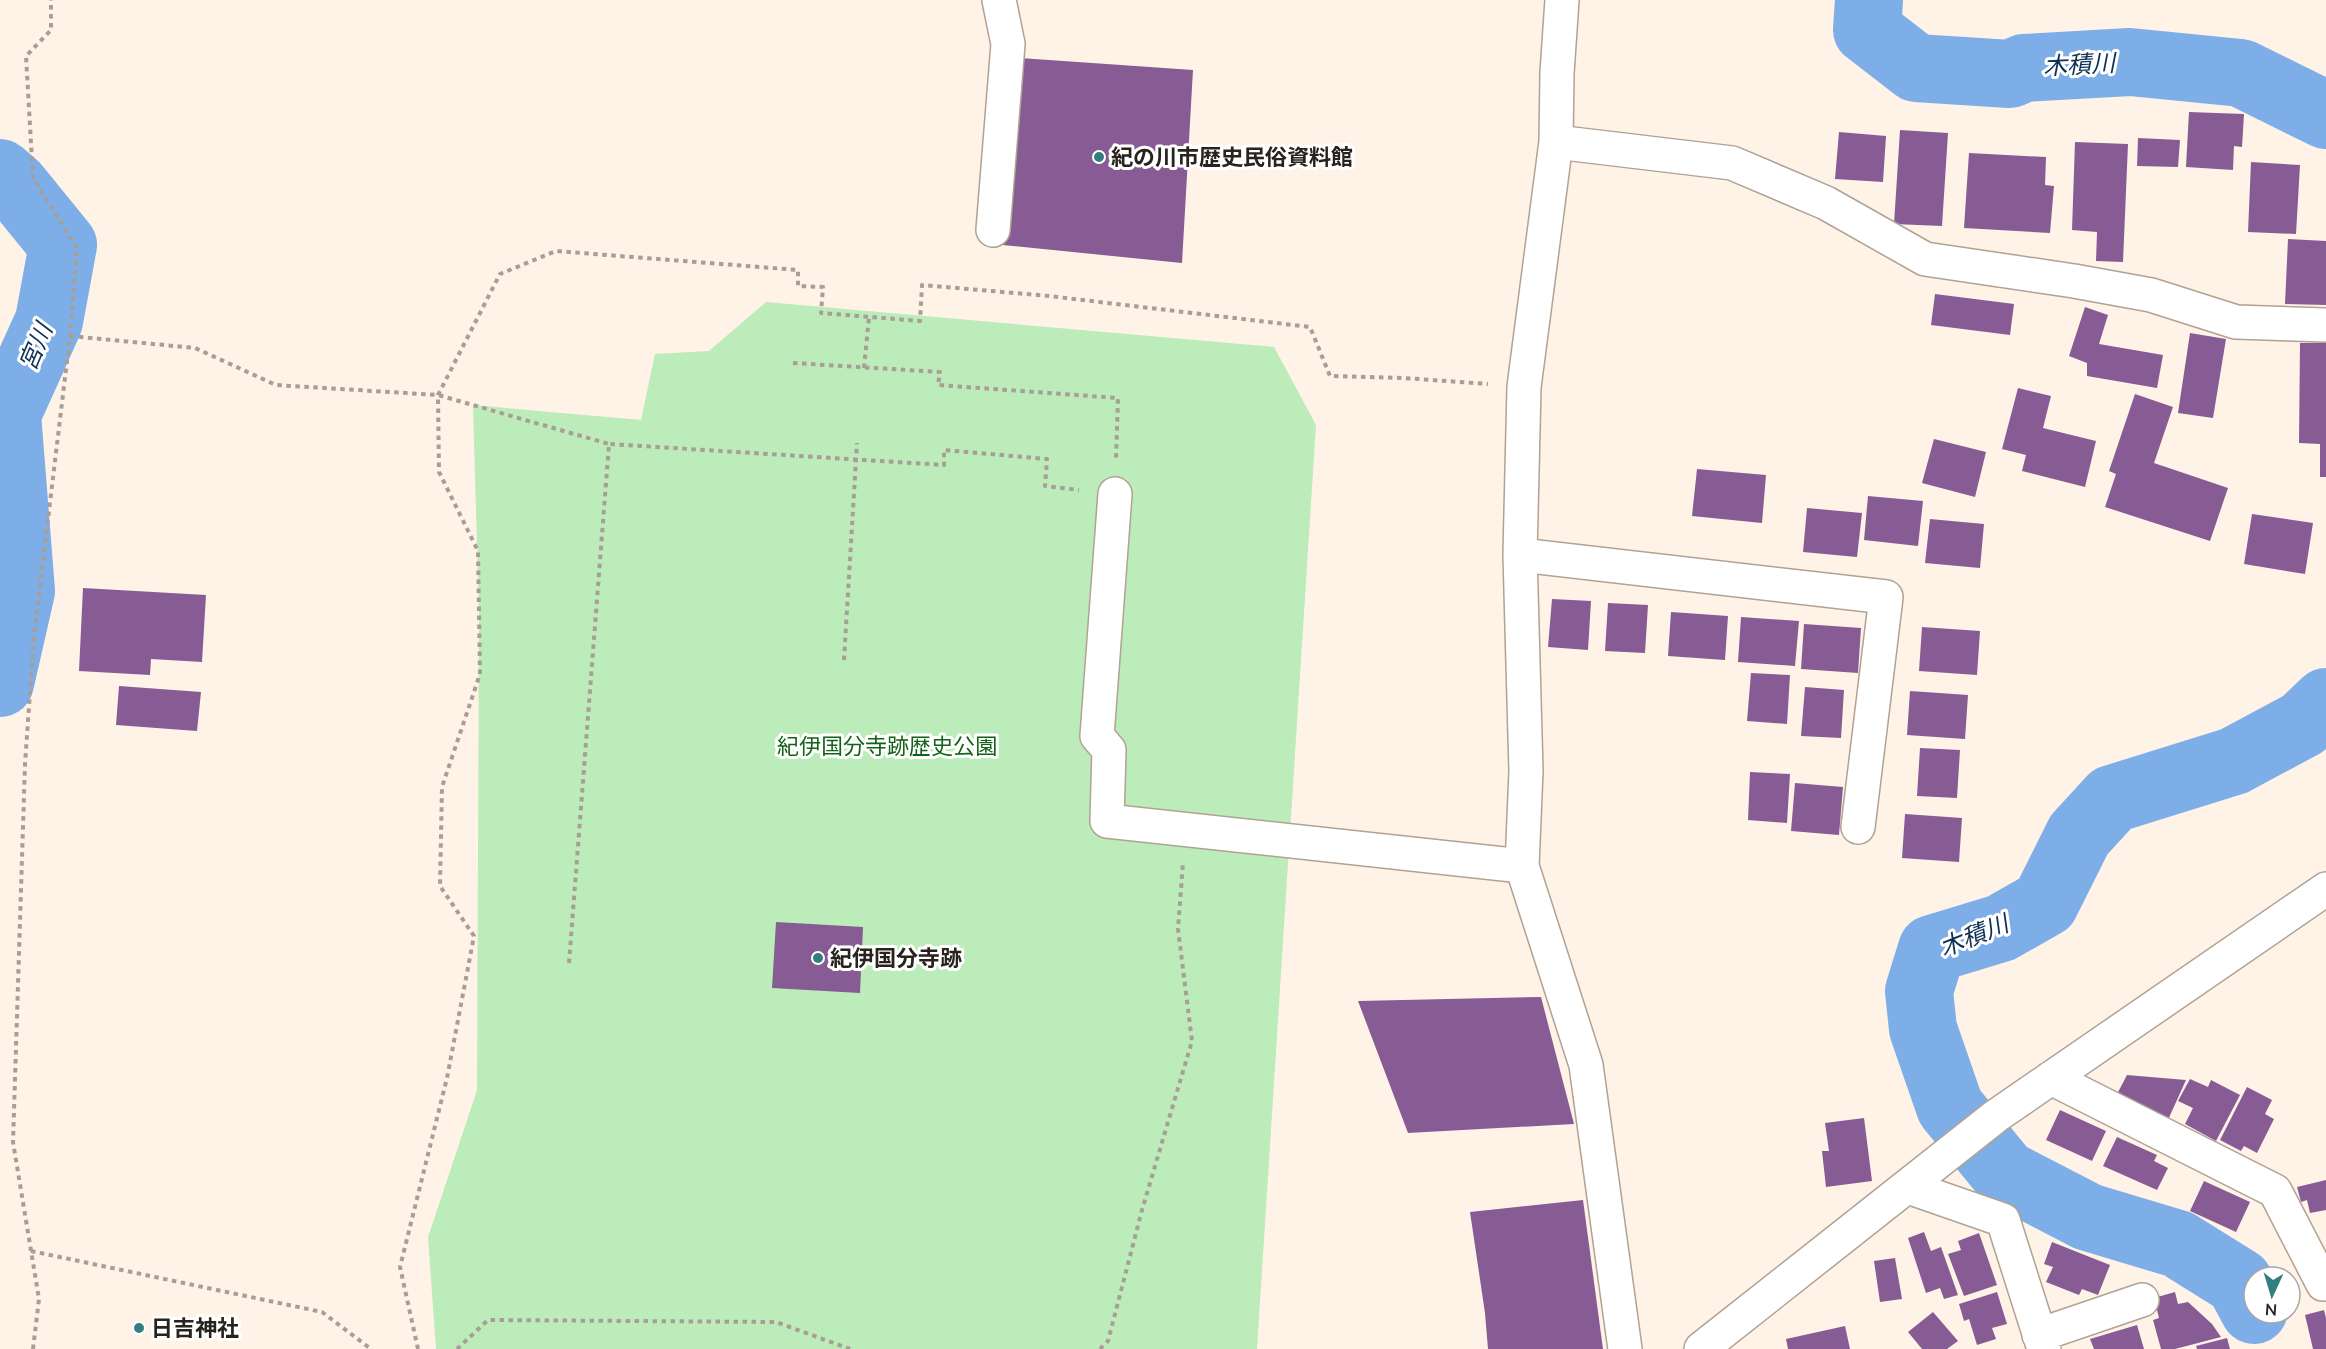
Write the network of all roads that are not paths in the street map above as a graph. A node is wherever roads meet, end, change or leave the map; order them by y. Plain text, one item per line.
1 (999, 0) edge
2 (1562, 0) edge
3 (1556, 142) junction
4 (993, 230) dead end
5 (2326, 325) edge
6 (1115, 494) road end
7 (1520, 555) junction
8 (1858, 828) dead end
9 (1522, 866) junction
10 (2326, 889) edge
11 (2052, 1078) junction
12 (1908, 1187) junction
13 (2326, 1284) edge
14 (2142, 1300) dead end
15 (2041, 1342) edge
16 (1626, 1349) edge
17 (1701, 1349) edge

1 - 4 street
2 - 3 street
3 - 5 street
3 - 7 street
6 - 9 street
7 - 8 street
7 - 9 street
9 - 16 street
10 - 11 street
11 - 12 street
11 - 13 street
12 - 15 street
12 - 17 street
14 - 15 street

